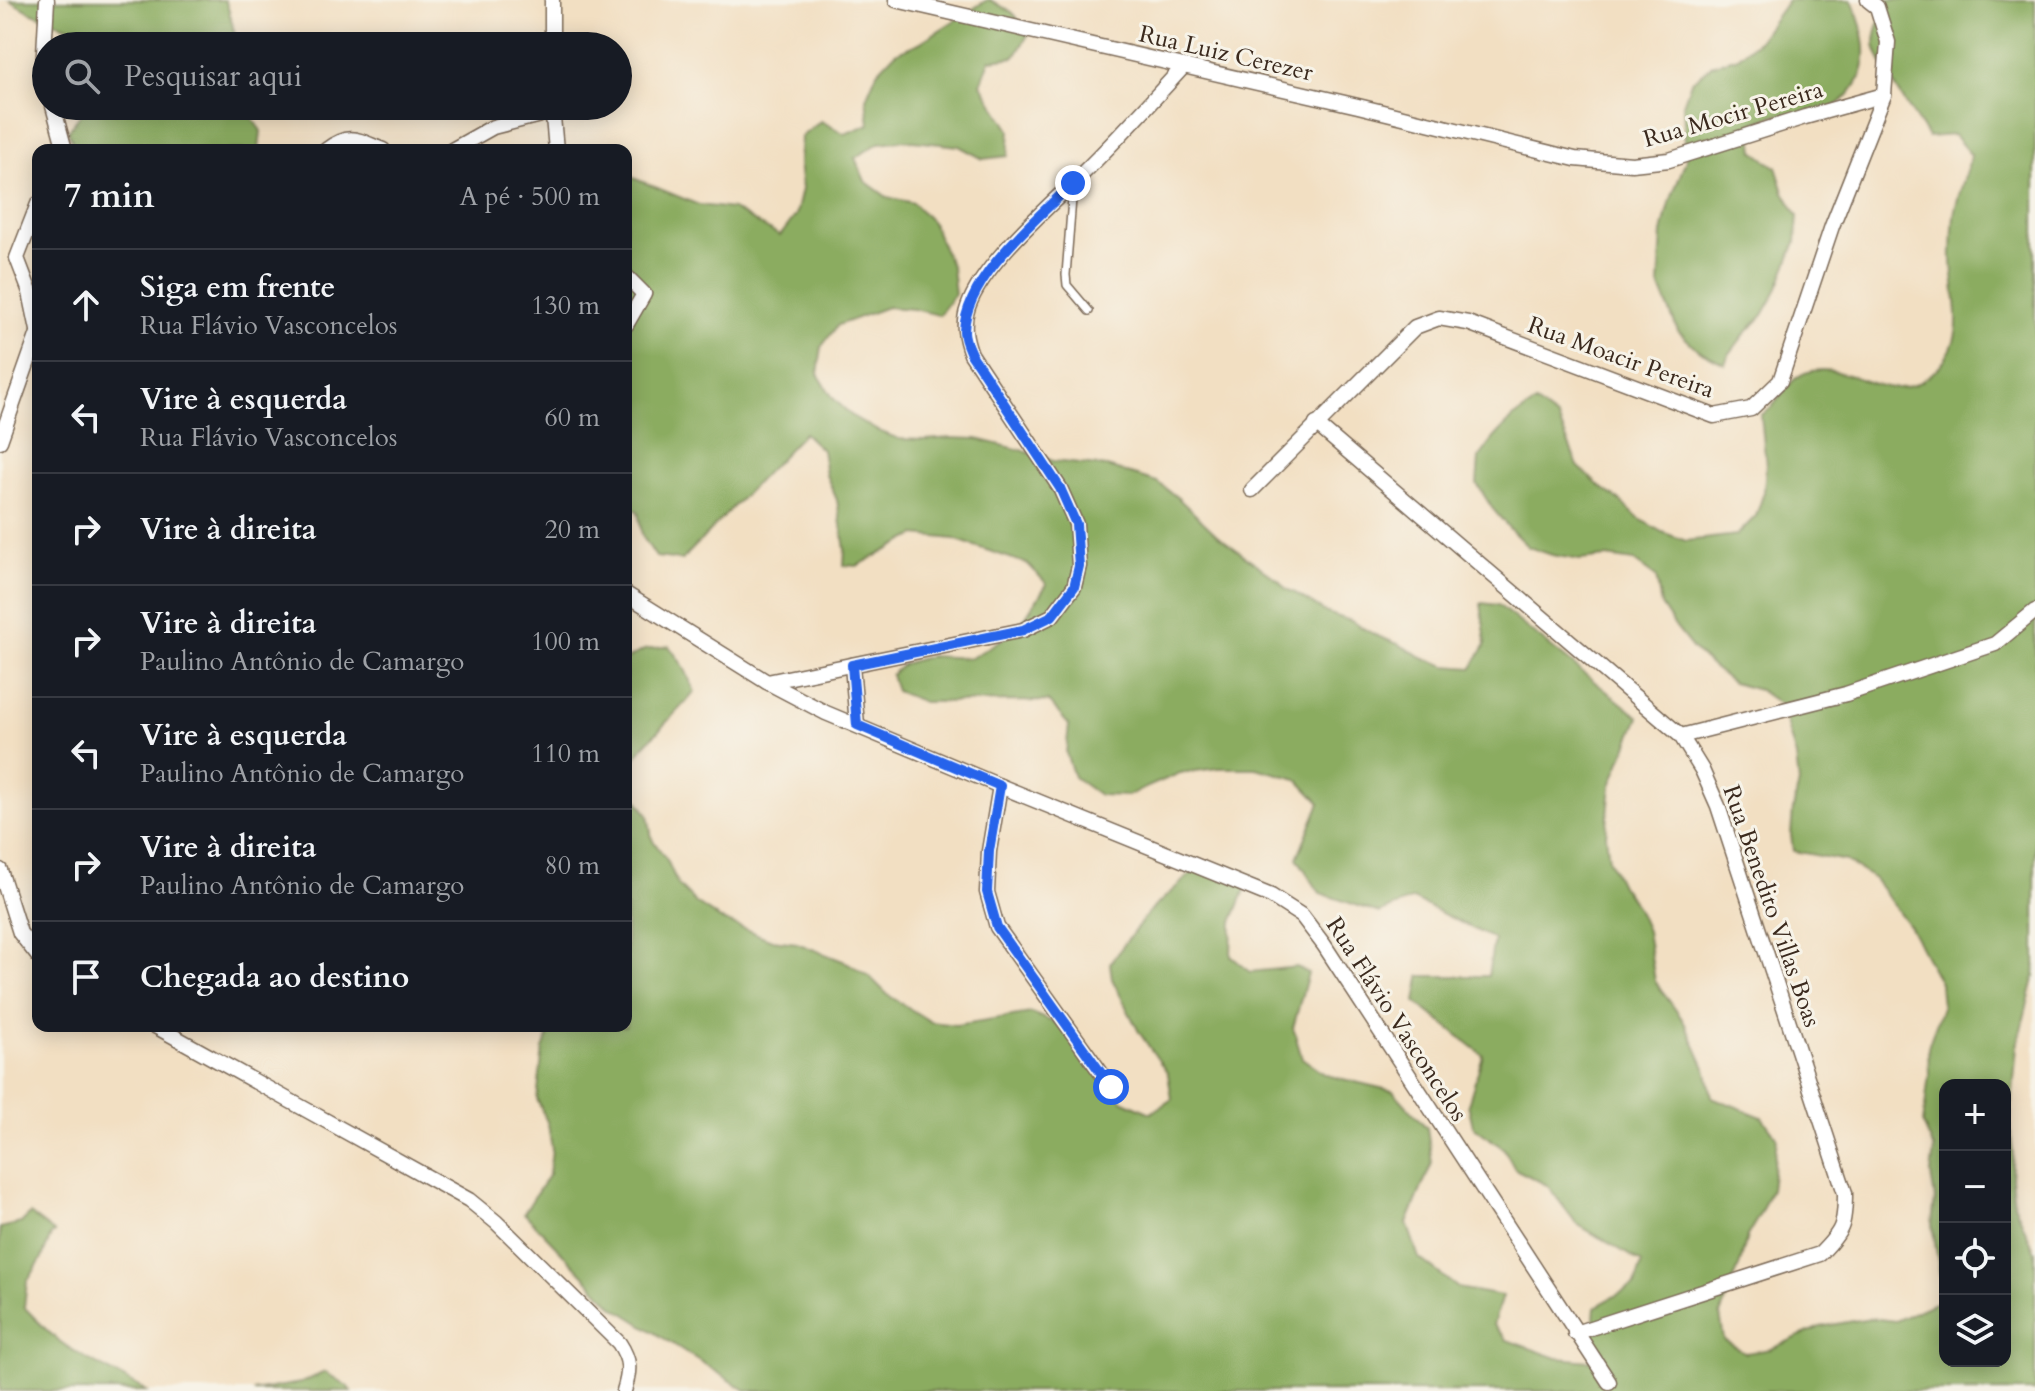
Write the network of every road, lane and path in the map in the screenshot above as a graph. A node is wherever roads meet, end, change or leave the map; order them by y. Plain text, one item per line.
1 (47, 0) edge
2 (552, 0) edge
3 (896, 0) edge
4 (1868, 0) edge
5 (45, 32) edge
6 (552, 32) edge
7 (1183, 67) junction
8 (1884, 95) junction
9 (1358, 106) joint
10 (57, 120) edge
11 (516, 120) edge
12 (553, 120) edge
13 (63, 144) edge
14 (334, 144) edge
15 (368, 144) edge
16 (463, 144) edge
17 (555, 144) edge
18 (1073, 183) junction
19 (32, 219) edge
20 (632, 282) edge
21 (32, 287) edge
22 (1089, 311) dead end
23 (632, 315) edge
24 (32, 349) edge
25 (1316, 424) junction
26 (0, 441) edge
27 (1252, 490) dead end
28 (632, 598) edge
29 (2035, 611) edge
30 (852, 665) junction
31 (767, 682) junction
32 (857, 725) junction
33 (1681, 736) junction
34 (1000, 786) junction
35 (0, 870) edge
36 (32, 948) edge
37 (166, 1032) edge
38 (1111, 1087) dead end
39 (1575, 1333) junction
40 (1609, 1382) dead end
41 (624, 1391) edge

1 - 5 street
2 - 6 street
3 - 7 street, Rua Luiz Cerezer
4 - 8 street, Rua Moacir Pereira
7 - 9 street, Rua Luiz Cerezer
7 - 18 street
8 - 9 street, Rua Mocir Pereira
8 - 25 street, Rua Moacir Pereira
10 - 13 street
11 - 16 street
12 - 17 street
14 - 15 street
18 - 22 lane
18 - 30 street
19 - 21 street
20 - 23 street
24 - 26 street
25 - 27 street, Rua Moacir Pereira
25 - 33 street, Rua Benedito Villas Boas
28 - 31 street, Rua Flávio Vasconcelos
29 - 33 street
30 - 31 street
30 - 32 street
31 - 32 street, Rua Flávio Vasconcelos
32 - 34 street, Rua Flávio Vasconcelos
33 - 39 street, Rua Benedito Villas Boas
34 - 38 street
34 - 39 street, Rua Flávio Vasconcelos
35 - 36 street
37 - 41 street
39 - 40 street, Rua Flávio Vasconcelos

